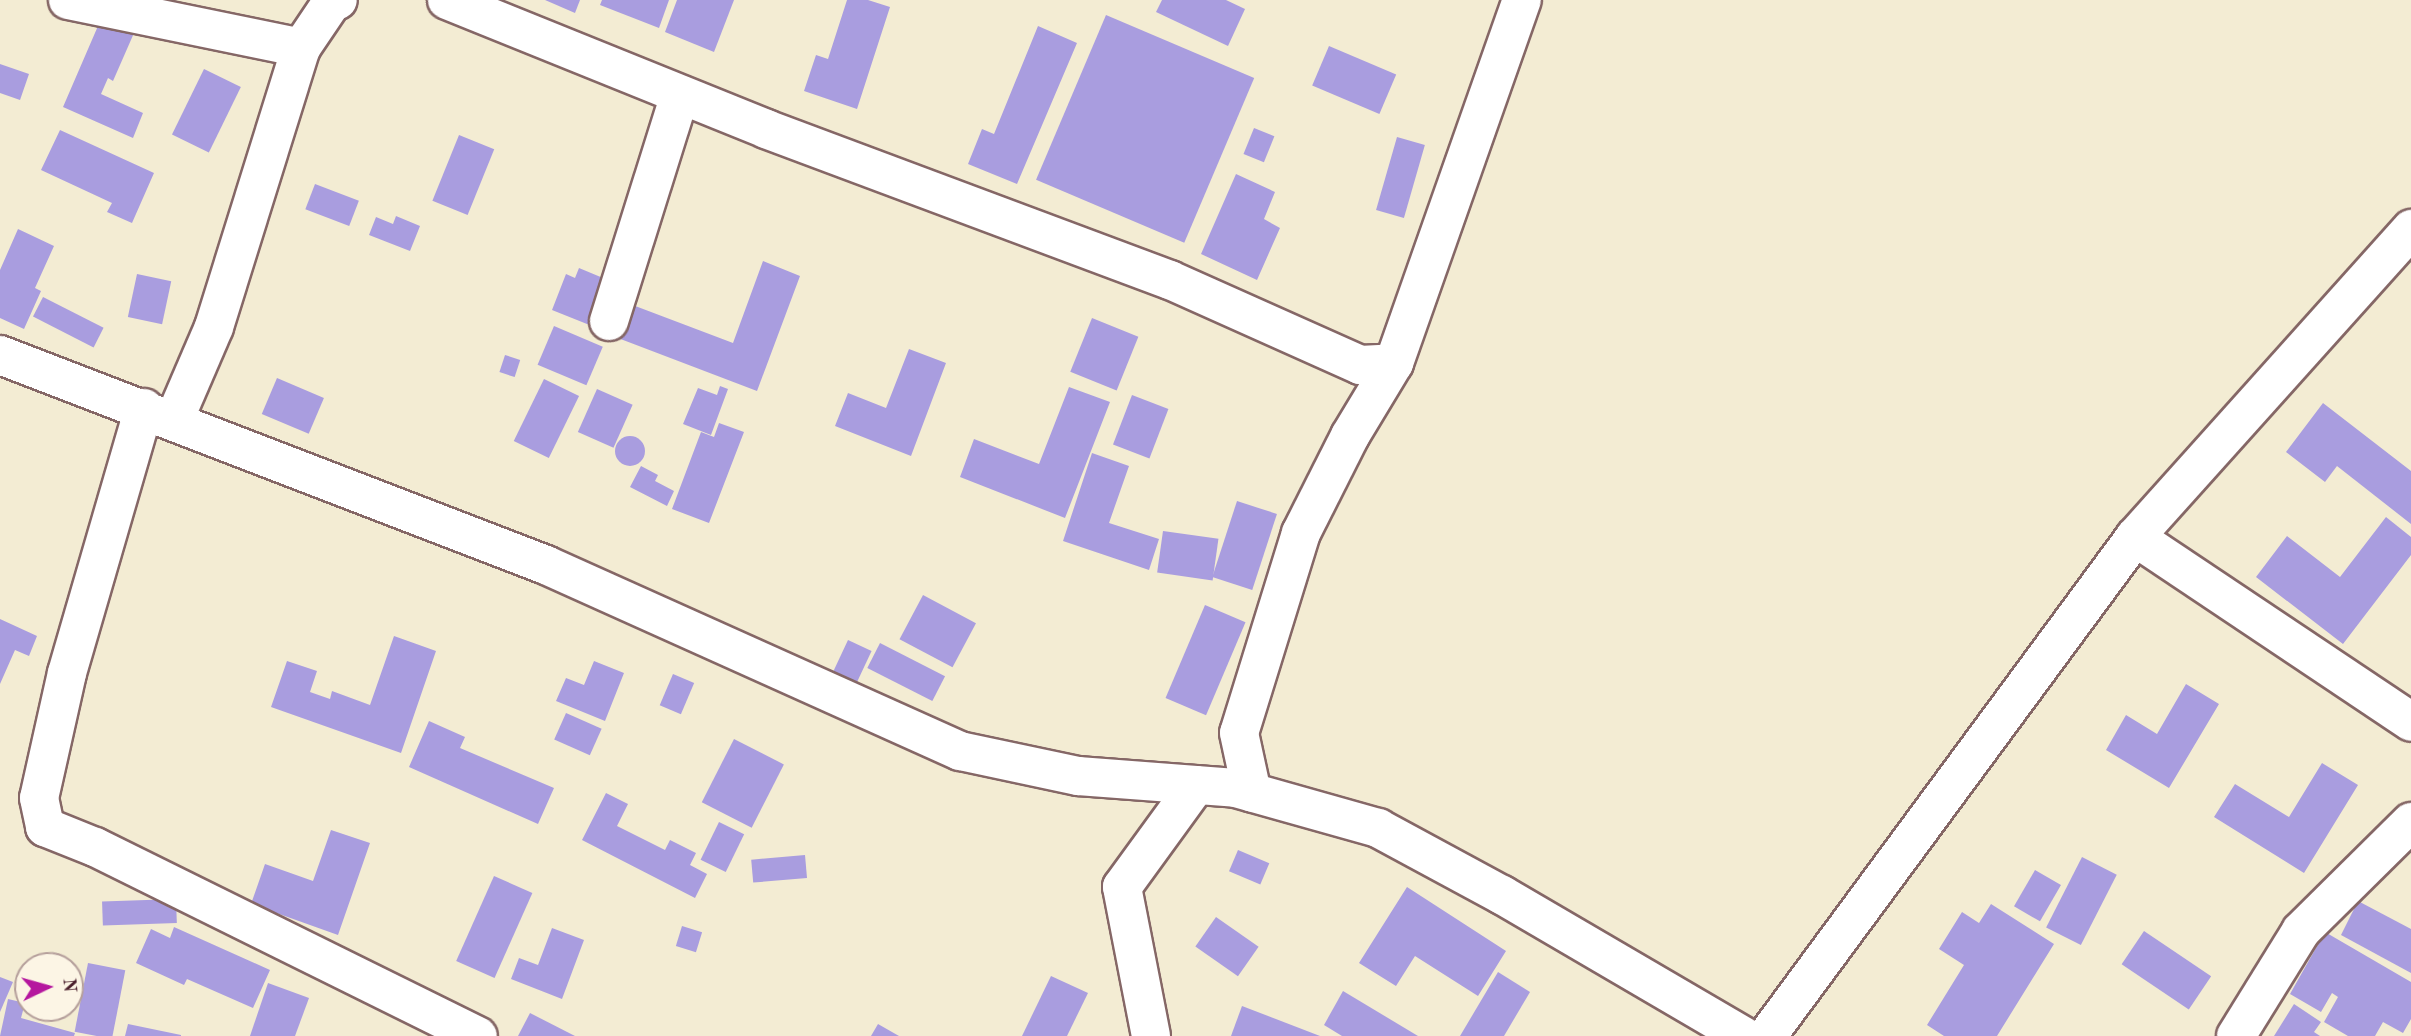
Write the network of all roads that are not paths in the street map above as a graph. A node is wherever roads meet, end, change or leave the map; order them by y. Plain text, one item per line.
1 (68, 0) edge
2 (338, 0) edge
3 (447, 0) edge
4 (1522, 0) edge
5 (301, 48) junction
6 (680, 94) junction
7 (2411, 229) edge
8 (609, 321) dead end
9 (0, 355) edge
10 (1394, 363) junction
11 (159, 414) junction
12 (2135, 537) junction
13 (2411, 722) edge
14 (1196, 785) junction
15 (1252, 793) junction
16 (2411, 822) edge
17 (478, 1036) edge
18 (1151, 1036) edge
19 (1743, 1036) edge
20 (1767, 1036) edge
21 (2236, 1036) edge

1 - 5 street
2 - 5 street
3 - 6 street
4 - 10 street
5 - 11 street
6 - 8 street
6 - 10 street
7 - 12 street
9 - 11 street
10 - 15 street
11 - 14 street
11 - 17 street
12 - 13 street
12 - 20 street
14 - 15 street
14 - 18 street
15 - 19 street
16 - 21 street

